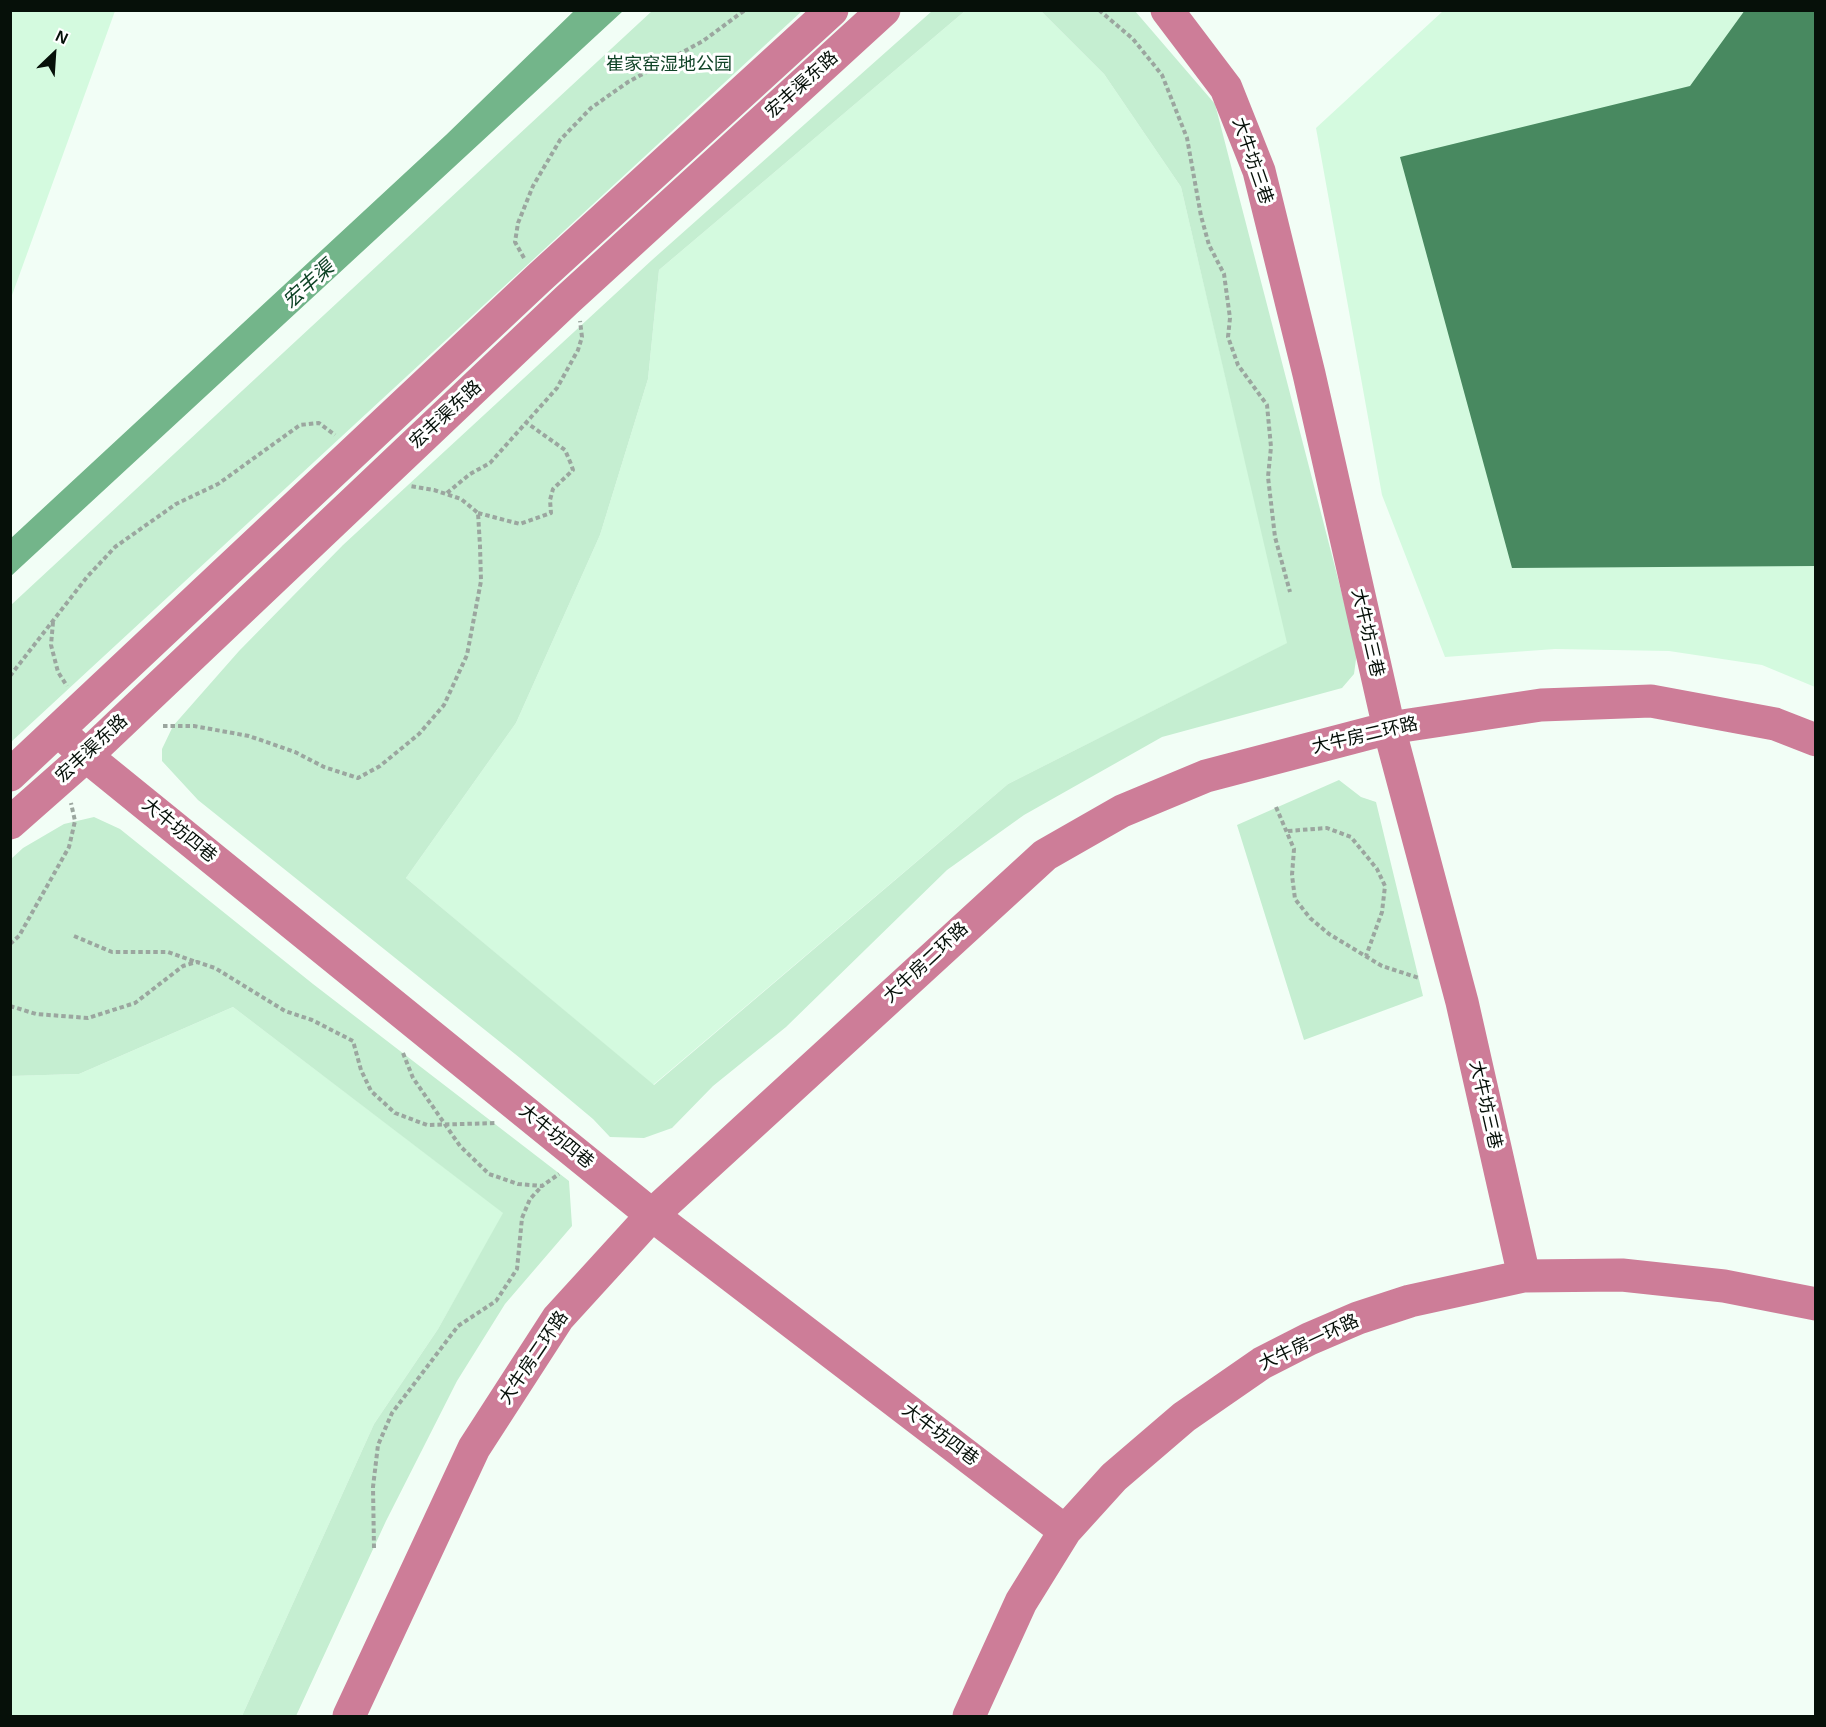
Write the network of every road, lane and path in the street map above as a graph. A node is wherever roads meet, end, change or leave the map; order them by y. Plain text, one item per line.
1 (744, 10) edge
2 (832, 10) edge
3 (884, 10) edge
4 (1099, 10) edge
5 (1167, 10) edge
6 (539, 278) junction
7 (568, 299) junction
8 (527, 423) junction
9 (355, 450) junction
10 (410, 486) dead end
11 (446, 494) junction
12 (478, 513) junction
13 (1290, 592) dead end
14 (53, 621) junction
15 (10, 676) edge
16 (86, 704) junction
17 (163, 726) dead end
18 (1389, 728) junction
19 (58, 730) junction
20 (1815, 740) edge
21 (75, 766) junction
22 (10, 775) edge
23 (1276, 807) dead end
24 (10, 823) edge
25 (1288, 831) junction
26 (74, 936) dead end
27 (10, 944) edge
28 (1366, 956) junction
29 (197, 962) junction
30 (1419, 978) dead end
31 (10, 1006) edge
32 (403, 1053) dead end
33 (501, 1122) dead end
34 (446, 1124) junction
35 (559, 1174) dead end
36 (542, 1186) junction
37 (652, 1215) junction
38 (1524, 1276) junction
39 (1815, 1304) edge
40 (1065, 1531) junction
41 (374, 1548) dead end
42 (349, 1716) edge
43 (969, 1716) edge

1 - 6 path
2 - 6 street, 宏丰渠东路
3 - 7 street, 宏丰渠东路
4 - 13 path
5 - 18 street, 大牛坊三巷
6 - 9 street, 宏丰渠东路
7 - 8 path
7 - 21 street, 宏丰渠东路
8 - 11 path
8 - 12 path
9 - 14 path
9 - 16 street, 宏丰渠东路
10 - 11 path
11 - 12 path
12 - 17 path
14 - 15 path
14 - 16 path
16 - 19 street, 宏丰渠东路
18 - 20 street, 大牛房二环路
18 - 37 street, 大牛房二环路
18 - 38 street, 大牛坊三巷
19 - 21 street, 大牛坊四巷
19 - 22 street, 宏丰渠东路
21 - 24 street, 宏丰渠东路
21 - 27 path
21 - 37 street, 大牛坊四巷
23 - 25 path
25 - 28 path
25 - 28 path
26 - 29 path
28 - 30 path
29 - 31 path
29 - 34 path
32 - 34 path
33 - 34 path
34 - 36 path
35 - 36 path
36 - 41 path
37 - 40 street, 大牛坊四巷
37 - 42 street, 大牛房二环路
38 - 39 street, 大牛房一环路
38 - 40 street, 大牛房一环路
40 - 43 street, 大牛房一环路

